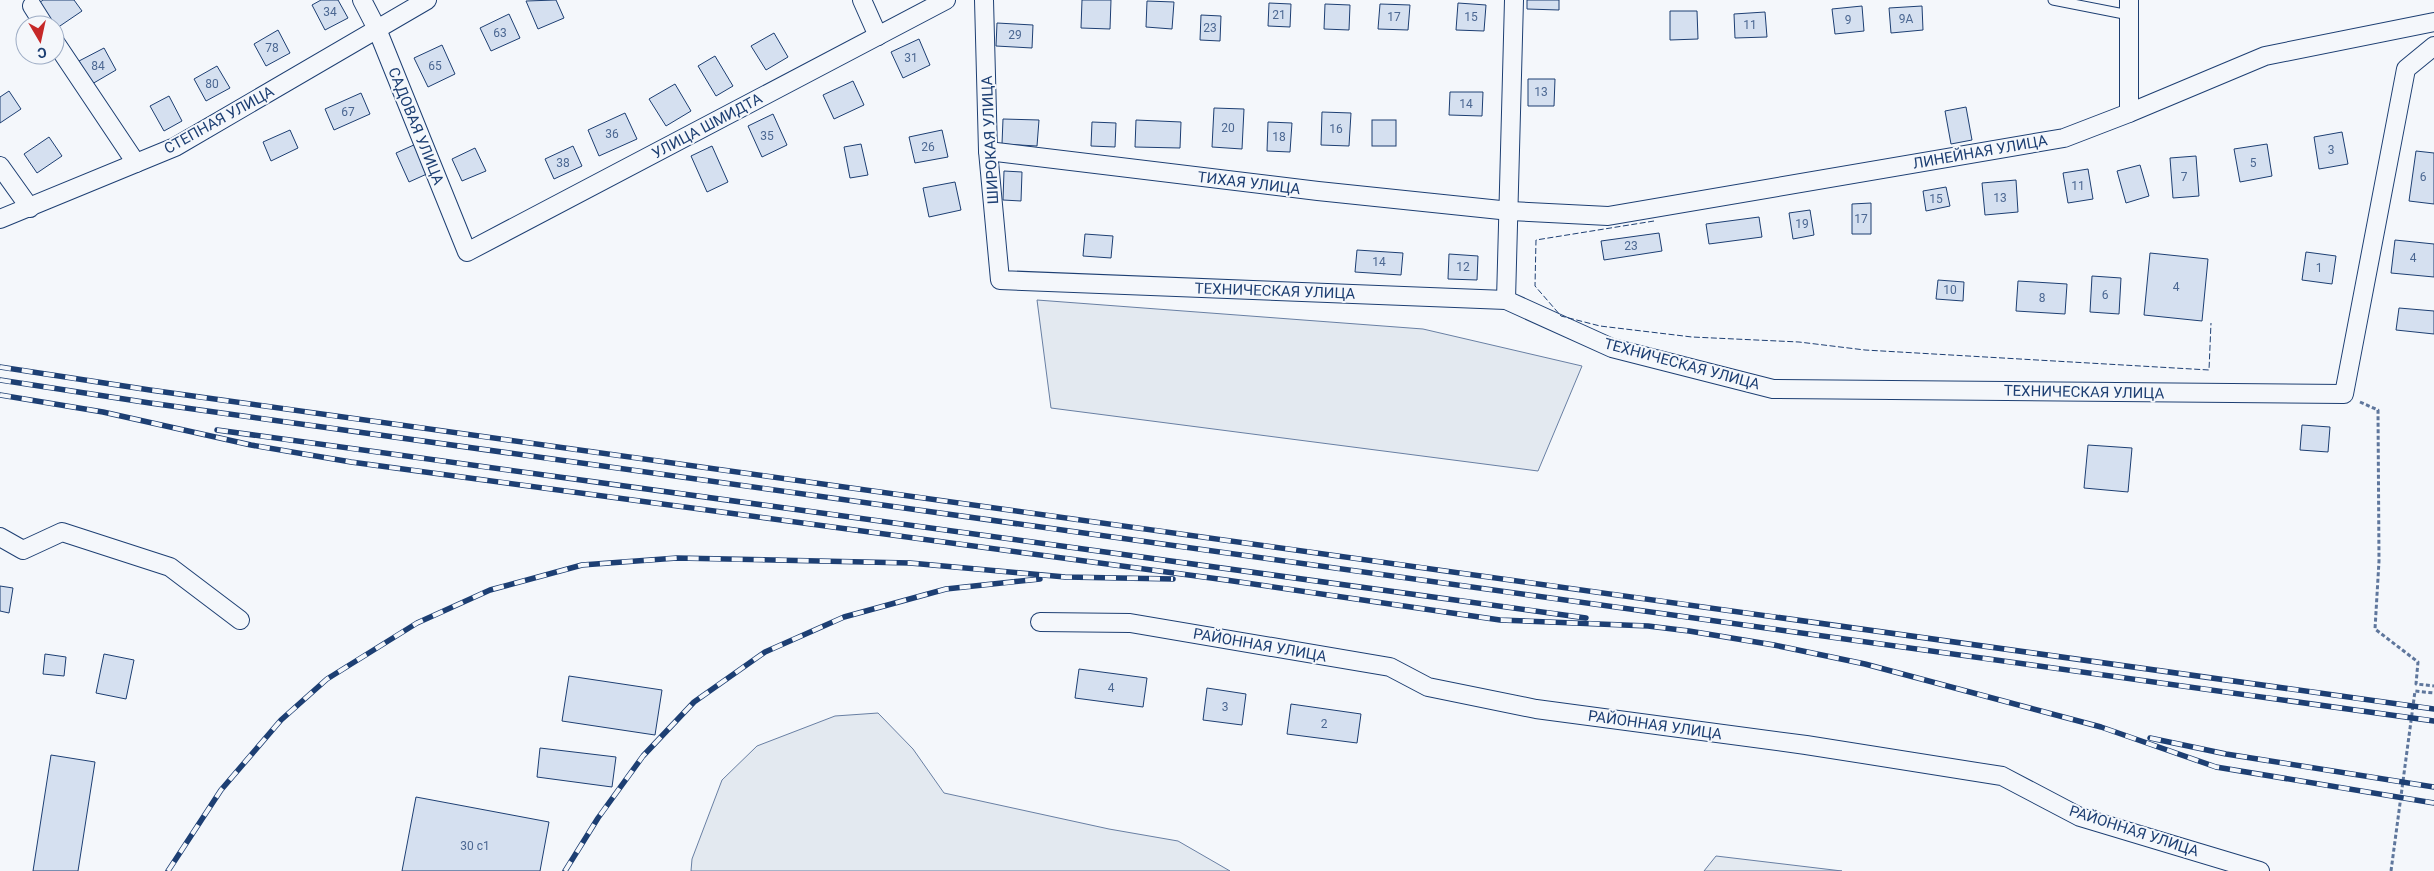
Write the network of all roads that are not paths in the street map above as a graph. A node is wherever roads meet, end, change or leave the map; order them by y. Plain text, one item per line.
1 (362, 0) edge
2 (427, 0) edge
3 (862, 0) edge
4 (946, 0) edge
5 (984, 0) edge
6 (1514, 0) edge
7 (2053, 0) edge
8 (32, 6) dead end
9 (2129, 7) edge
10 (38, 15) edge
11 (2434, 22) edge
12 (377, 29) junction
13 (878, 36) junction
14 (2434, 46) edge
15 (65, 57) edge
16 (2129, 113) junction
17 (988, 151) junction
18 (136, 163) junction
19 (0, 166) edge
20 (30, 208) junction
21 (1510, 211) junction
22 (0, 220) edge
23 (467, 252) joint
24 (1000, 280) joint
25 (1506, 300) junction
26 (0, 537) edge
27 (240, 620) dead end
28 (1040, 622) dead end
29 (2260, 871) edge

1 - 12 street, САДОВАЯ УЛИЦА
2 - 12 street, СТЕПНАЯ УЛИЦА
3 - 13 street
4 - 13 street, УЛИЦА ШМИДТА
5 - 17 street, ШИРОКАЯ УЛИЦА
6 - 21 street
7 - 9 lane
8 - 10 street
9 - 16 street
11 - 16 street, ЛИНЕЙНАЯ УЛИЦА
12 - 18 street, СТЕПНАЯ УЛИЦА
12 - 23 street, САДОВАЯ УЛИЦА
13 - 23 street, УЛИЦА ШМИДТА
14 - 25 street, ТЕХНИЧЕСКАЯ УЛИЦА
15 - 18 street
16 - 21 street, ЛИНЕЙНАЯ УЛИЦА
17 - 21 street, ТИХАЯ УЛИЦА
17 - 24 street, ШИРОКАЯ УЛИЦА
18 - 20 street, СТЕПНАЯ УЛИЦА
19 - 20 street
20 - 22 street, СТЕПНАЯ УЛИЦА
21 - 25 street
24 - 25 street, ТЕХНИЧЕСКАЯ УЛИЦА
26 - 27 street
28 - 29 street, РАЙОННАЯ УЛИЦА

